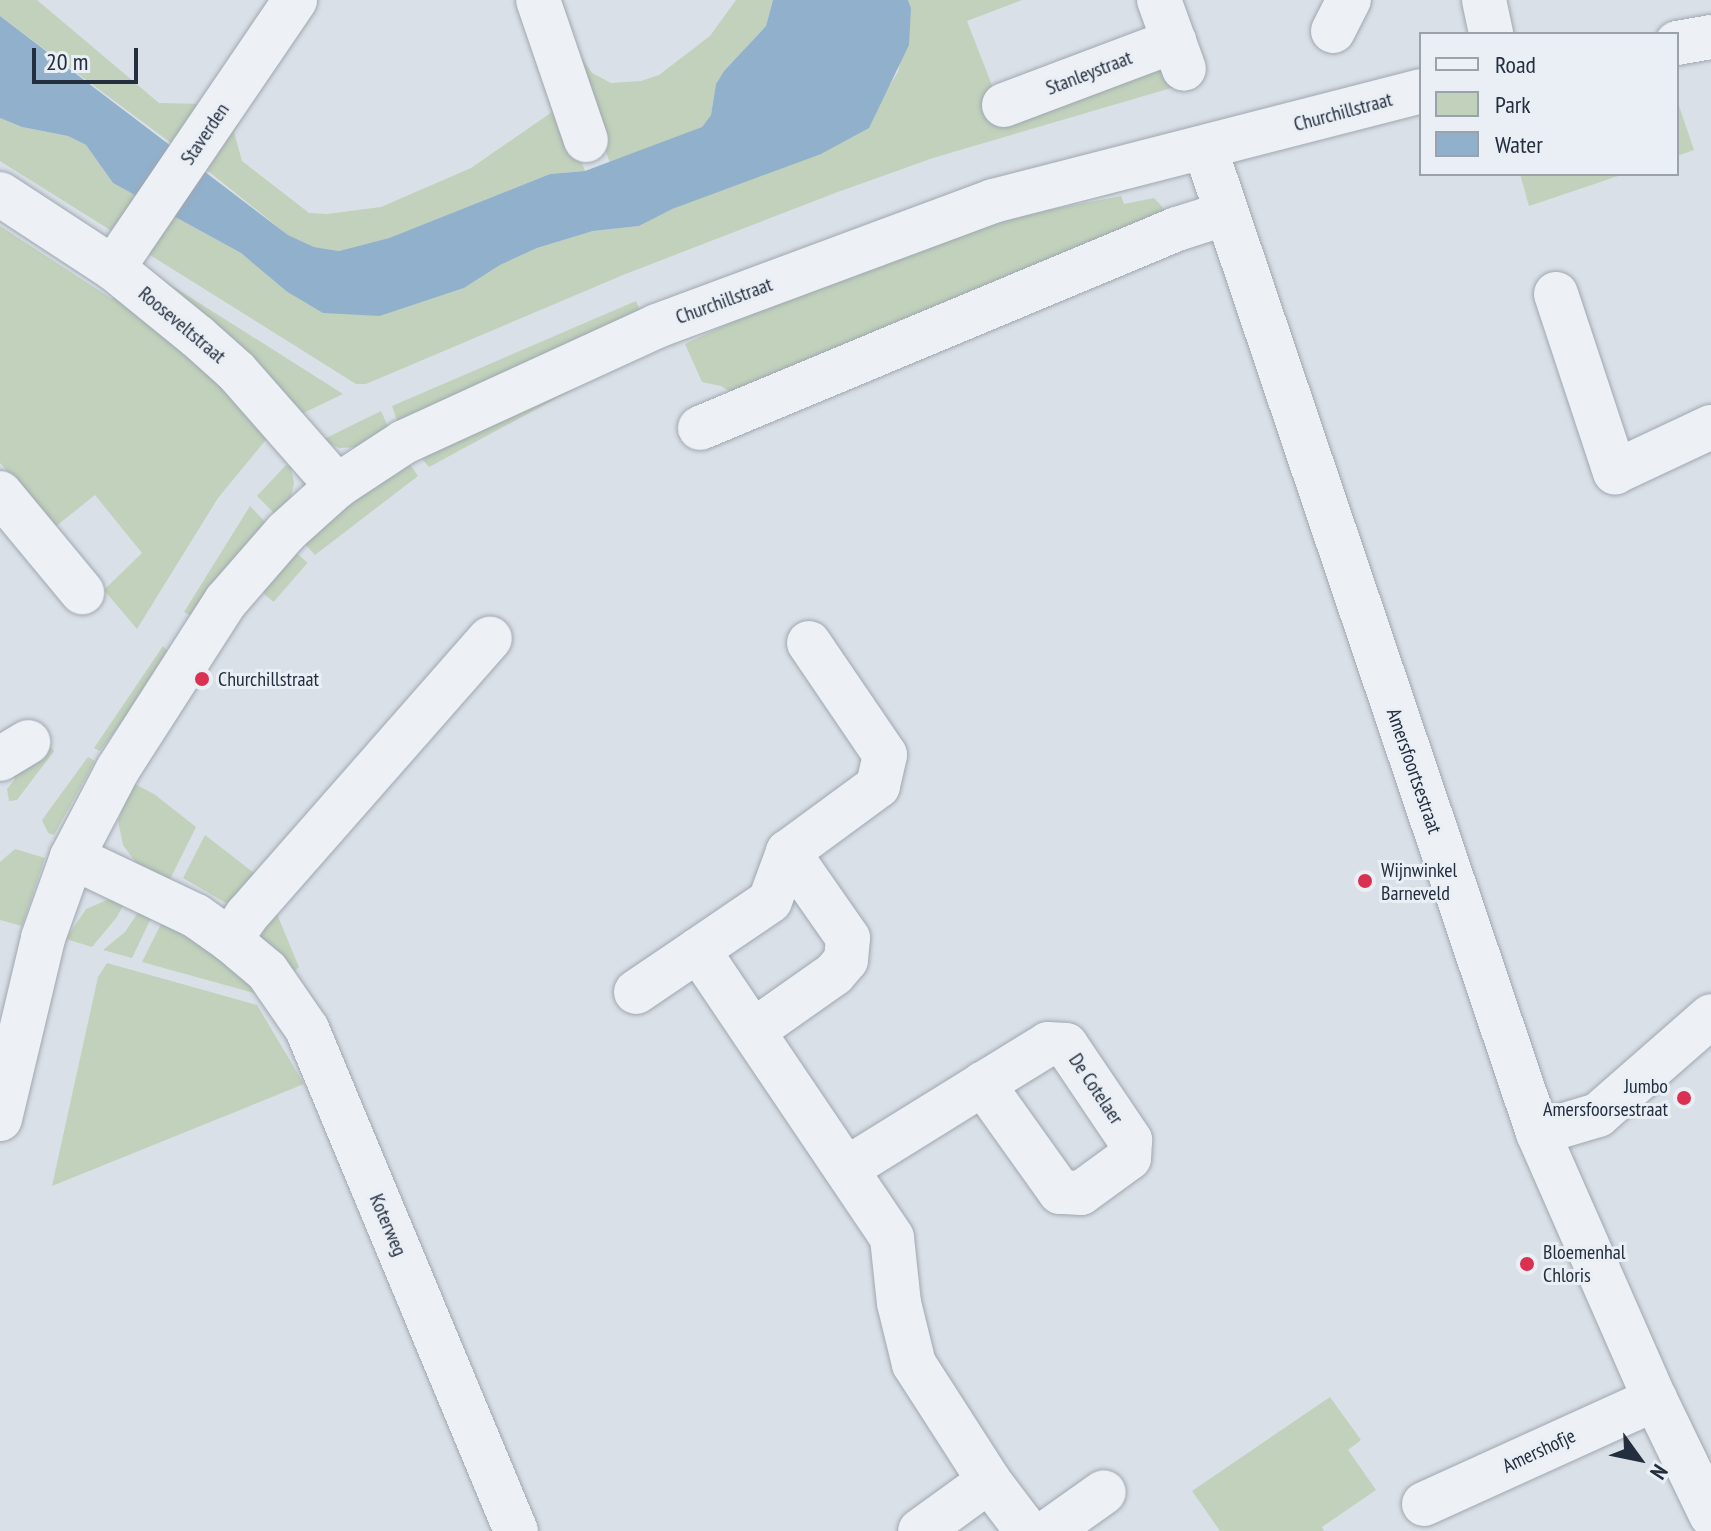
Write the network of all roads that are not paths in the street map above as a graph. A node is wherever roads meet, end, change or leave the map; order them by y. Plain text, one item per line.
1 (295, 0) edge
2 (538, 0) edge
3 (1159, 0) edge
4 (1484, 0) edge
5 (1491, 32) edge
6 (1711, 37) edge
7 (1679, 43) edge
8 (1419, 92) edge
9 (1004, 105) dead end
10 (586, 140) dead end
11 (1205, 148) junction
12 (0, 194) edge
13 (1224, 214) junction
14 (113, 268) junction
15 (1556, 294) dead end
16 (1711, 427) edge
17 (700, 428) dead end
18 (337, 486) junction
19 (0, 493) edge
20 (82, 592) dead end
21 (490, 638) dead end
22 (809, 643) dead end
23 (788, 852) junction
24 (72, 857) junction
25 (230, 940) junction
26 (698, 950) junction
27 (636, 992) dead end
28 (1711, 1016) edge
29 (753, 1031) junction
30 (983, 1084) dead end
31 (0, 1119) edge
32 (1538, 1133) junction
33 (846, 1169) junction
34 (1655, 1399) junction
35 (989, 1481) junction
36 (1104, 1492) dead end
37 (1424, 1504) dead end
38 (1711, 1515) edge
39 (516, 1531) edge
40 (920, 1531) edge
41 (1027, 1531) edge
42 (1049, 1531) edge

1 - 14 street, Staverden
2 - 10 street
3 - 9 street, Stanleystraat
4 - 5 street
6 - 7 street
8 - 11 street, Churchillstraat
11 - 13 street, Amersfoortsestraat
11 - 18 street, Churchillstraat
12 - 14 street, Rooseveltstraat
13 - 17 street
13 - 32 street, Amersfoortsestraat
14 - 18 street, Rooseveltstraat
15 - 16 street
18 - 24 street, Churchillstraat
19 - 20 street
21 - 25 street
22 - 23 street
23 - 26 street
23 - 29 street
24 - 25 street, Koterweg
24 - 31 street, Churchillstraat
25 - 39 street, Koterweg
26 - 27 street
26 - 29 street
28 - 32 street
29 - 33 street
30 - 33 street
32 - 34 street, Amersfoortsestraat
33 - 35 street
34 - 37 street, Amershofje
34 - 38 street, Amersfoortsestraat
35 - 40 street
35 - 41 street
36 - 42 street

